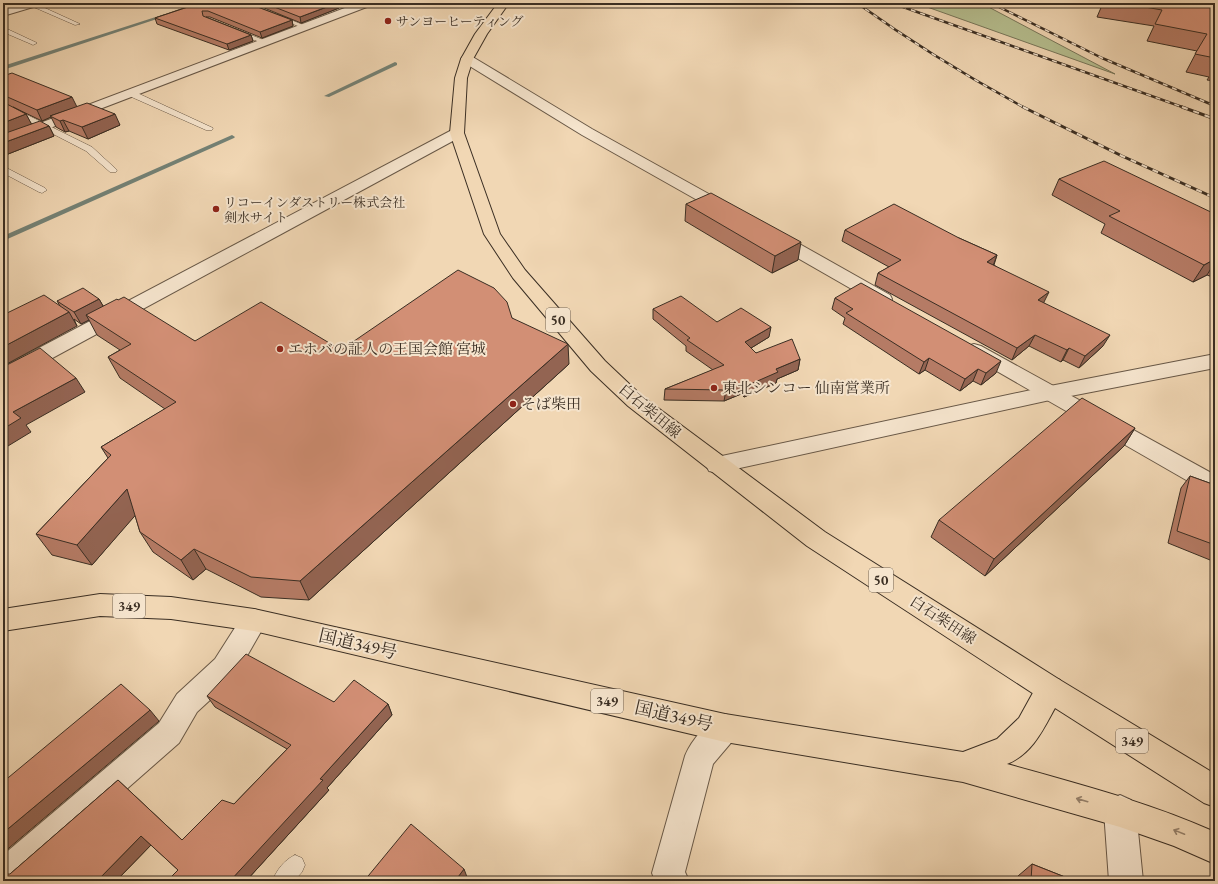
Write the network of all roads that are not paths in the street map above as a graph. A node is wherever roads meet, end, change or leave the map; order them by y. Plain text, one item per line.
1 (368, 3) edge
2 (504, 3) edge
3 (34, 4) edge
4 (3, 13) edge
5 (269, 13) edge
6 (78, 24) dead end
7 (305, 27) junction
8 (228, 28) edge
9 (3, 29) edge
10 (264, 42) junction
11 (33, 44) dead end
12 (467, 59) junction
13 (130, 93) junction
14 (3, 105) edge
15 (43, 127) junction
16 (209, 128) dead end
17 (457, 133) junction
18 (3, 142) edge
19 (3, 168) edge
20 (113, 170) dead end
21 (42, 190) dead end
22 (738, 217) edge
23 (759, 229) edge
24 (898, 307) edge
25 (960, 342) edge
26 (1215, 361) edge
27 (3, 376) edge
28 (1050, 393) junction
29 (717, 465) junction
30 (1215, 486) edge
31 (3, 620) edge
32 (254, 620) junction
33 (1050, 689) junction
34 (725, 728) junction
35 (963, 767) junction
36 (1215, 792) edge
37 (1120, 811) junction
38 (1215, 848) edge
39 (295, 865) dead end
40 (3, 876) edge
41 (282, 881) edge
42 (672, 881) edge
43 (1126, 881) edge

1 - 7 street
2 - 12 main road, 白石柴田線 / 50
3 - 4 street
3 - 6 lane
5 - 7 lane
7 - 10 street
8 - 10 lane
9 - 11 lane
10 - 13 street
12 - 17 main road, 白石柴田線 / 50
12 - 22 street
13 - 15 street
13 - 16 lane
14 - 15 lane
15 - 18 street
15 - 20 lane
17 - 27 street
17 - 29 main road, 白石柴田線 / 50
19 - 21 lane
23 - 24 street
25 - 28 street
26 - 28 street
28 - 29 street
28 - 30 street
29 - 33 main road, 白石柴田線 / 50
31 - 32 main road, 国道349号 / 349
32 - 34 main road, 国道349号 / 349
32 - 40 street
33 - 35 main road
33 - 36 main road, 349
34 - 35 main road, 国道349号 / 349
34 - 42 street
37 -> 35 main road, 349
38 -> 37 main road, 349
37 - 43 street
39 - 41 lane

